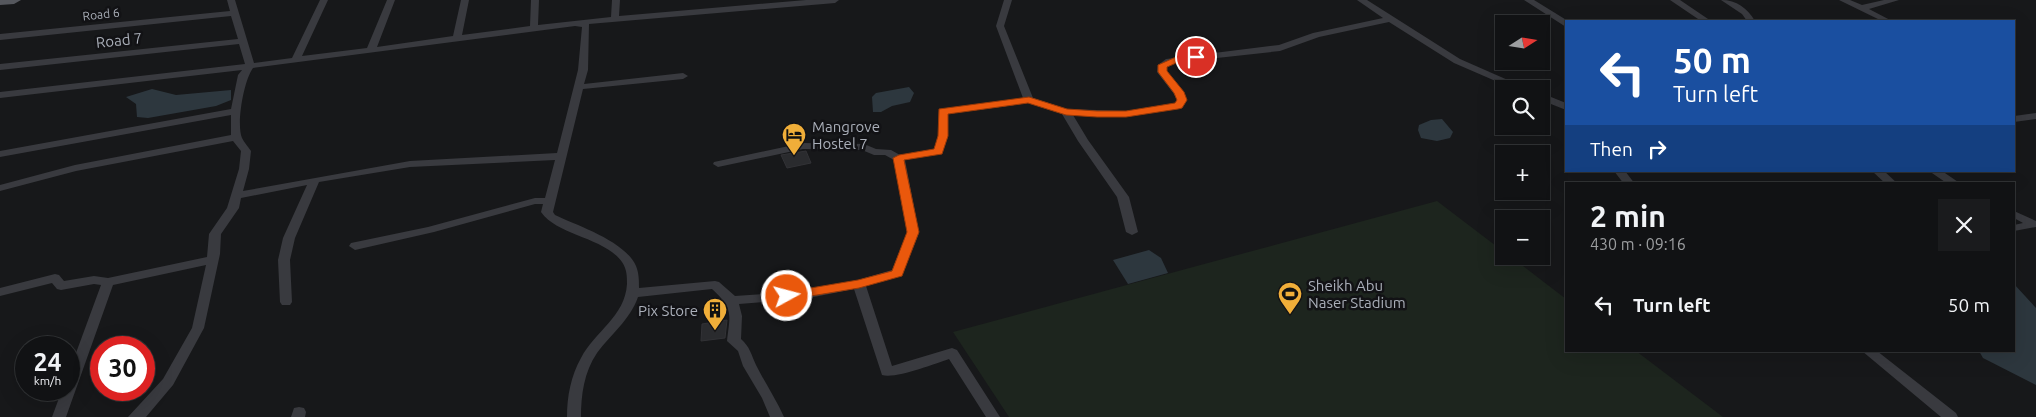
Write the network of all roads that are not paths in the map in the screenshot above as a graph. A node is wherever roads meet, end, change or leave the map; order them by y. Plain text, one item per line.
1 (14, 0) edge
2 (231, 0) edge
3 (324, 0) edge
4 (391, 0) edge
5 (465, 0) edge
6 (535, 0) edge
7 (616, 0) edge
8 (703, 0) edge
9 (835, 0) edge
10 (1008, 0) edge
11 (1362, 0) edge
12 (1528, 0) edge
13 (1674, 0) edge
14 (1726, 0) edge
15 (1843, 0) edge
16 (1895, 0) edge
17 (0, 1) edge
18 (1861, 8) junction
19 (705, 12) junction
20 (234, 13) junction
21 (615, 19) junction
22 (1389, 19) junction
23 (1704, 20) edge
24 (1750, 20) edge
25 (1886, 20) edge
26 (574, 23) junction
27 (1565, 23) edge
28 (534, 28) junction
29 (0, 36) edge
30 (457, 38) junction
31 (242, 41) junction
32 (371, 49) junction
33 (296, 59) junction
34 (250, 66) junction
35 (0, 67) edge
36 (684, 76) dead end
37 (1502, 80) edge
38 (579, 87) junction
39 (0, 95) edge
40 (1029, 100) junction
41 (1550, 100) edge
42 (1565, 107) edge
43 (236, 111) junction
44 (1066, 112) junction
45 (2036, 116) edge
46 (2015, 119) edge
47 (236, 137) junction
48 (0, 154) edge
49 (562, 156) junction
50 (899, 158) junction
51 (718, 164) dead end
52 (1621, 172) edge
53 (1878, 172) edge
54 (1936, 172) edge
55 (315, 180) junction
56 (1628, 182) edge
57 (1891, 182) edge
58 (1953, 182) edge
59 (0, 188) edge
60 (238, 196) junction
61 (548, 201) junction
62 (2015, 214) edge
63 (2035, 224) edge
64 (2015, 228) edge
65 (1132, 232) dead end
66 (355, 246) dead end
67 (212, 260) junction
68 (108, 282) junction
69 (859, 284) junction
70 (0, 292) edge
71 (633, 293) junction
72 (732, 300) junction
73 (286, 302) dead end
74 (1869, 352) edge
75 (59, 417) edge
76 (135, 417) edge
77 (574, 417) edge
78 (777, 417) edge
79 (993, 417) edge
80 (1951, 417) edge

1 - 17 main road
2 - 20 street
3 - 33 street
4 - 32 street
5 - 30 street
6 - 28 street
7 - 21 street
8 - 19 street
9 - 19 street
10 - 40 street
11 - 22 street
12 - 27 street
13 - 23 street
14 - 24 street
15 - 18 street
16 - 18 street
18 - 25 street
19 - 21 street
20 - 29 street, Road 6
20 - 31 street
21 - 26 street
22 - 37 street
22 - 44 street
26 - 28 street
26 - 38 street
28 - 30 street
30 - 32 street
31 - 34 street
31 - 35 street, Road 7
32 - 33 street
33 - 34 street
34 - 39 street
34 - 43 street
36 - 38 street
38 - 49 street
40 - 44 street
40 - 50 street
41 - 42 street
43 - 47 street
43 - 48 street
44 - 65 street
45 - 46 street
47 - 59 street
47 - 60 street
49 - 55 street
49 - 61 street
50 - 51 street
50 - 69 street
52 - 56 street
53 - 57 street
54 - 58 street
55 - 60 street
55 - 73 street
60 - 67 street
61 - 66 street
61 - 71 street
62 - 63 street
63 - 64 street
67 - 68 street
67 - 76 street
68 - 70 street
68 - 75 street
69 - 72 street
69 - 79 street
71 - 72 street
71 - 77 street
72 - 78 street
74 - 80 street

